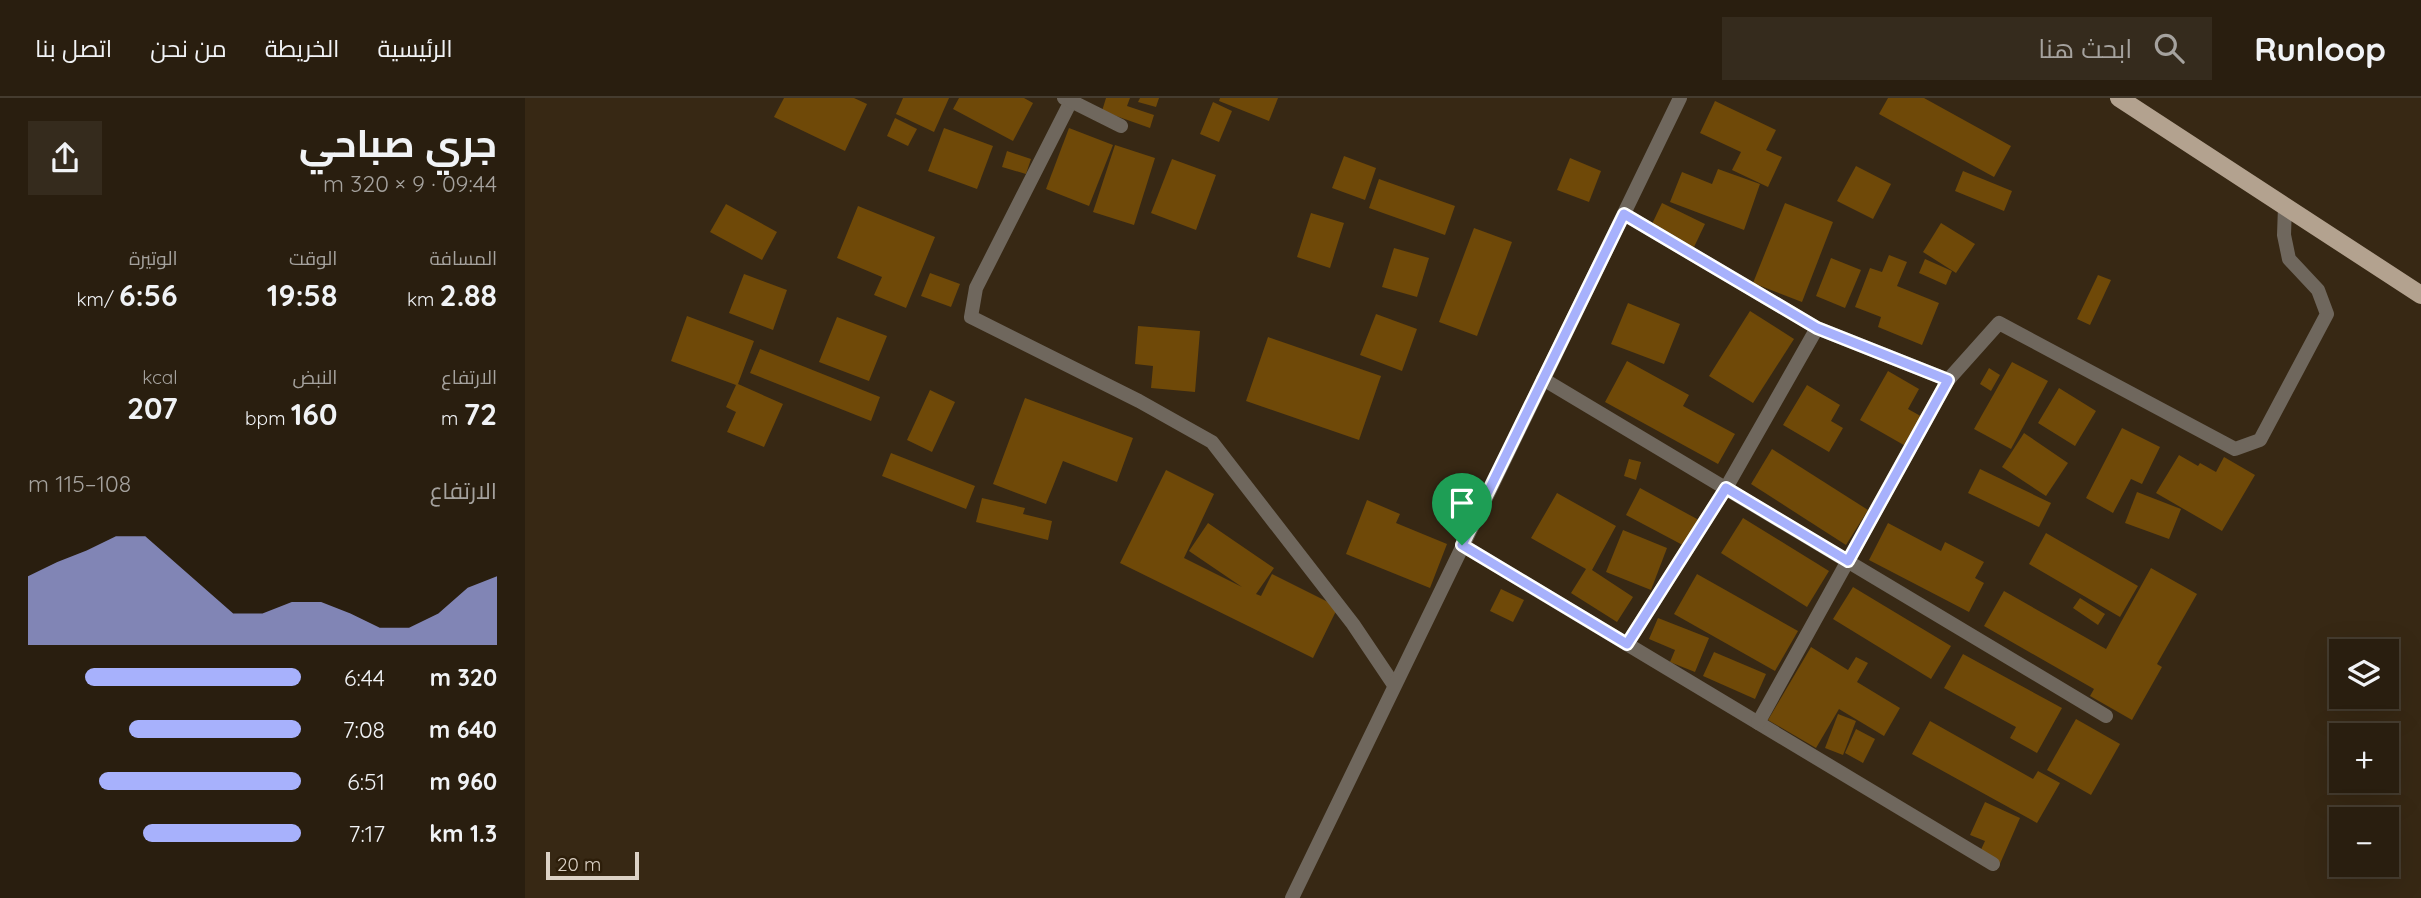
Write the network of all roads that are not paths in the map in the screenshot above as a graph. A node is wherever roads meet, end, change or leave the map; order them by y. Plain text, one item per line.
1 (1680, 98) edge
2 (2119, 98) edge
3 (1067, 100) edge
4 (1121, 126) dead end
5 (2285, 206) junction
6 (1624, 214) junction
7 (2421, 295) edge
8 (1817, 328) junction
9 (1543, 379) junction
10 (1948, 380) junction
11 (1726, 488) junction
12 (1462, 545) junction
13 (1848, 561) junction
14 (1627, 644) junction
15 (1394, 685) junction
16 (2106, 716) dead end
17 (1758, 723) junction
18 (1993, 864) dead end
19 (1292, 898) edge

1 - 6 street
2 - 5 main road
3 - 4 street
3 - 15 street
5 - 7 main road
5 - 10 street
6 - 8 street
6 - 9 street
8 - 10 street
8 - 11 street
9 - 11 street
9 - 12 street
10 - 13 street
11 - 13 street
11 - 14 street
12 - 14 street
12 - 15 street
13 - 16 street
13 - 17 street
14 - 17 street
15 - 19 street
17 - 18 street

